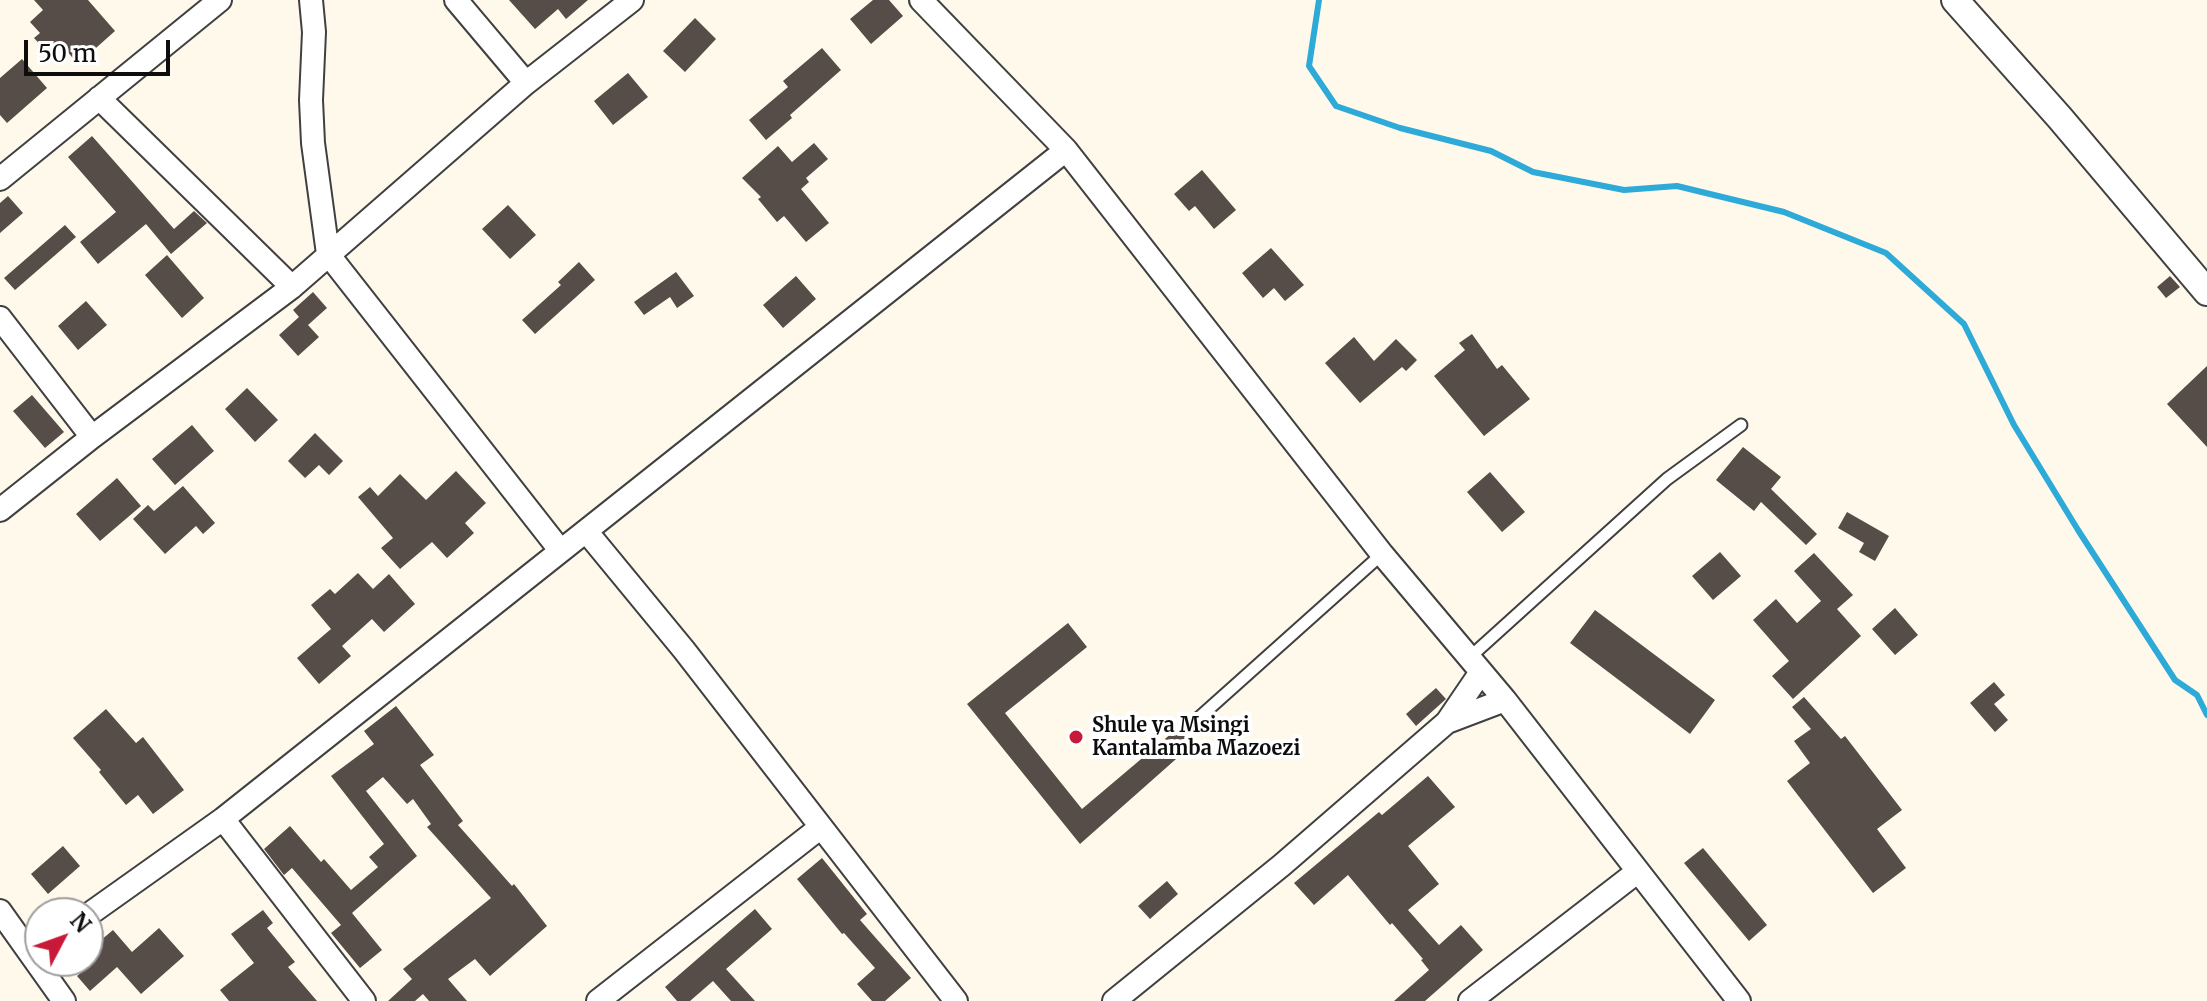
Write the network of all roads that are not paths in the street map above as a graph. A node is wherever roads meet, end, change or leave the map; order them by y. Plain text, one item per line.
1 (220, 0) edge
2 (311, 0) edge
3 (456, 0) edge
4 (632, 0) edge
5 (921, 0) edge
6 (1955, 0) edge
7 (526, 83) junction
8 (99, 98) junction
9 (1066, 150) junction
10 (0, 179) edge
11 (328, 254) junction
12 (292, 287) junction
13 (2207, 292) edge
14 (0, 318) edge
15 (1741, 425) dead end
16 (92, 437) junction
17 (0, 510) edge
18 (586, 531) junction
19 (560, 550) junction
20 (1382, 554) junction
21 (1475, 665) junction
22 (1505, 700) junction
23 (1447, 722) junction
24 (1193, 723) dead end
25 (223, 819) junction
26 (821, 827) junction
27 (1637, 872) junction
28 (104, 904) edge
29 (0, 911) edge
30 (24, 939) edge
31 (50, 977) edge
32 (64, 1001) edge
33 (364, 1001) edge
34 (598, 1001) edge
35 (956, 1001) edge
36 (1114, 1001) edge
37 (1470, 1001) edge
38 (1739, 1001) edge

1 - 8 street
2 - 11 street
3 - 7 street
4 - 7 street
5 - 9 street
6 - 13 street
7 - 11 street
8 - 10 street
8 - 12 street
9 - 18 street
9 - 20 street
11 - 12 street
11 - 19 street
12 - 16 street
14 - 16 street
15 - 21 lane
16 - 17 street
18 - 19 street
18 - 26 street
19 - 25 street
20 - 21 street
20 - 24 lane
21 - 22 street
21 - 23 street
22 - 23 street
22 - 27 street
23 - 36 street
25 - 28 street
25 - 33 street
26 - 34 street
26 - 35 street
27 - 37 street
27 - 38 street
29 - 30 street
31 - 32 street

